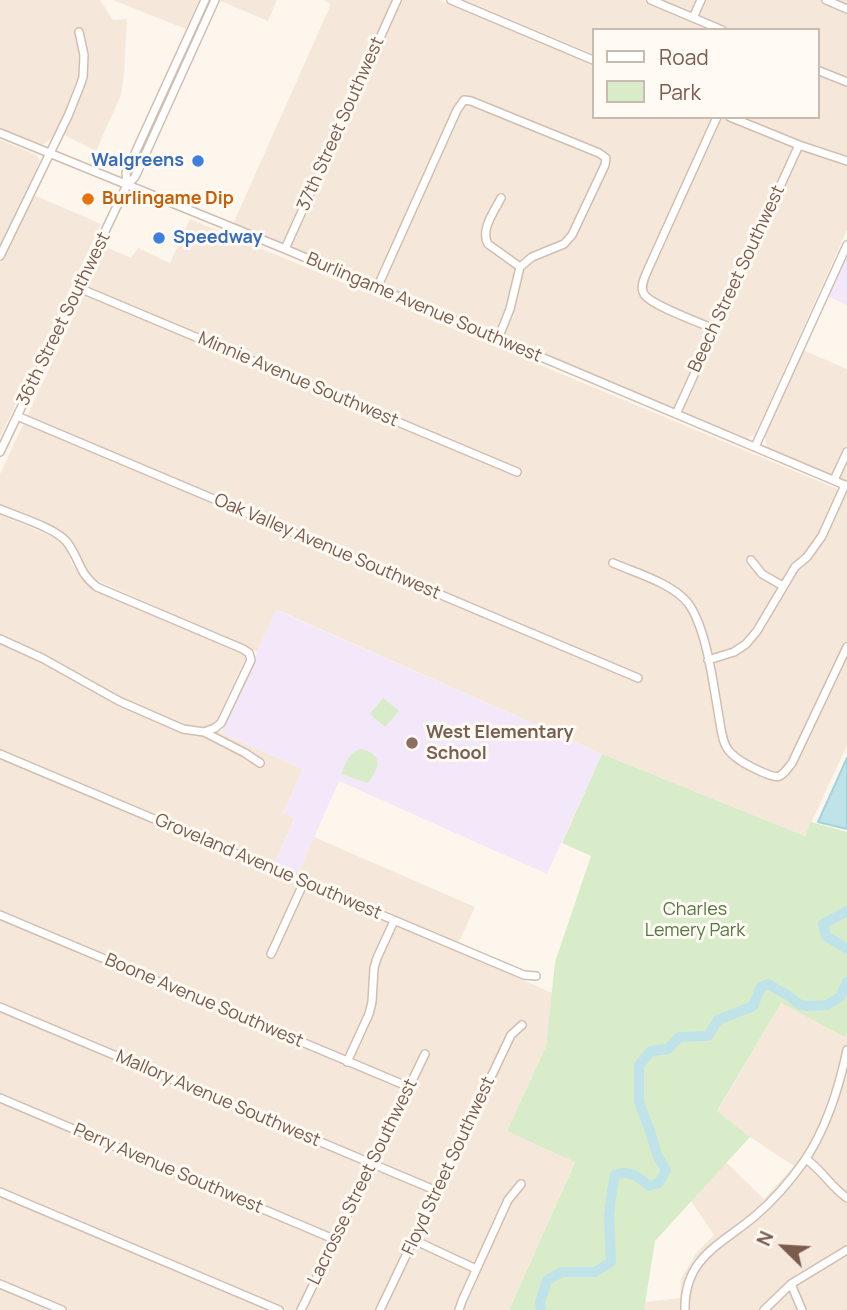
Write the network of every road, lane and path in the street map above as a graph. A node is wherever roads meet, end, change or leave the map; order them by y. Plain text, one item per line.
1 (205, 0) edge
2 (215, 0) edge
3 (397, 0) edge
4 (451, 0) edge
5 (651, 0) edge
6 (701, 0) edge
7 (826, 0) edge
8 (847, 9) edge
9 (694, 18) junction
10 (717, 28) edge
11 (79, 32) dead end
12 (592, 60) edge
13 (819, 70) edge
14 (847, 82) edge
15 (166, 88) junction
16 (162, 117) junction
17 (716, 119) edge
18 (735, 119) edge
19 (0, 133) edge
20 (799, 145) junction
21 (49, 152) junction
22 (847, 161) edge
23 (127, 185) junction
24 (501, 198) dead end
25 (847, 245) edge
26 (285, 249) junction
27 (0, 256) edge
28 (520, 267) junction
29 (79, 288) junction
30 (377, 288) junction
31 (715, 329) junction
32 (498, 339) junction
33 (676, 414) junction
34 (17, 416) junction
35 (755, 447) junction
36 (0, 452) edge
37 (847, 452) edge
38 (517, 472) dead end
39 (834, 480) junction
40 (846, 485) edge
41 (0, 509) edge
42 (751, 560) dead end
43 (613, 563) dead end
44 (783, 586) junction
45 (0, 639) edge
46 (847, 647) edge
47 (708, 660) junction
48 (638, 678) dead end
49 (204, 732) junction
50 (0, 754) edge
51 (260, 763) dead end
52 (304, 882) junction
53 (0, 915) edge
54 (394, 921) junction
55 (271, 954) dead end
56 (536, 976) dead end
57 (0, 1007) edge
58 (522, 1025) dead end
59 (847, 1050) edge
60 (425, 1054) dead end
61 (347, 1062) junction
62 (408, 1087) junction
63 (0, 1098) edge
64 (806, 1158) junction
65 (372, 1164) junction
66 (522, 1184) dead end
67 (437, 1191) junction
68 (0, 1192) edge
69 (847, 1198) edge
70 (336, 1240) junction
71 (414, 1240) junction
72 (847, 1250) edge
73 (477, 1269) junction
74 (0, 1283) edge
75 (791, 1284) junction
76 (62, 1310) edge
77 (279, 1310) edge
78 (301, 1310) edge
79 (380, 1310) edge
80 (459, 1310) edge
81 (685, 1310) edge
82 (764, 1310) edge
83 (802, 1310) edge

1 - 15 street, 36th Street Southwest
2 - 16 street, 36th Street Southwest
3 - 26 street, 37th Street Southwest
4 - 12 street
5 - 9 street
6 - 9 street
7 - 8 street
9 - 10 street
11 - 21 street
13 - 14 street
15 - 16 street
15 - 23 street, 36th Street Southwest
16 - 23 street, 36th Street Southwest
17 - 31 street
18 - 20 street
19 - 21 street, Burlingame Avenue Southwest
20 - 22 street
20 - 31 street, Beech Street Southwest
21 - 23 street, Burlingame Avenue Southwest
21 - 27 street
23 - 26 street, Burlingame Avenue Southwest
23 - 29 street, 36th Street Southwest
24 - 28 street
25 - 35 street
26 - 30 street, Burlingame Avenue Southwest
28 - 30 street
28 - 32 street
29 - 34 street, 36th Street Southwest
29 - 38 street, Minnie Avenue Southwest
30 - 32 street, Burlingame Avenue Southwest
31 - 33 street, Beech Street Southwest
32 - 33 street, Burlingame Avenue Southwest
33 - 35 street, Burlingame Avenue Southwest
34 - 36 street, 36th Street Southwest
34 - 48 street, Oak Valley Avenue Southwest
35 - 39 street, Burlingame Avenue Southwest
37 - 39 street
39 - 40 street, Burlingame Avenue Southwest
40 - 44 street
41 - 49 street
42 - 44 street
43 - 47 street
44 - 47 street
45 - 49 street
46 - 47 street
49 - 51 street
50 - 52 street, Groveland Avenue Southwest
52 - 54 street, Groveland Avenue Southwest
52 - 55 street
53 - 61 street, Boone Avenue Southwest
54 - 56 street, Groveland Avenue Southwest
54 - 61 street
57 - 65 street, Mallory Avenue Southwest
58 - 67 street, Floyd Street Southwest
59 - 64 street
60 - 62 street, Lacrosse Street Southwest
61 - 62 street, Boone Avenue Southwest
62 - 65 street, Lacrosse Street Southwest
63 - 70 street, Perry Avenue Southwest
64 - 69 street
64 - 81 street
65 - 67 street, Mallory Avenue Southwest
65 - 70 street, Lacrosse Street Southwest
66 - 73 street
67 - 71 street, Floyd Street Southwest
68 - 77 street
70 - 78 street, Lacrosse Street Southwest
71 - 73 street
71 - 79 street, Floyd Street Southwest
72 - 75 street
73 - 80 street
74 - 76 street
75 - 82 street
75 - 83 street

